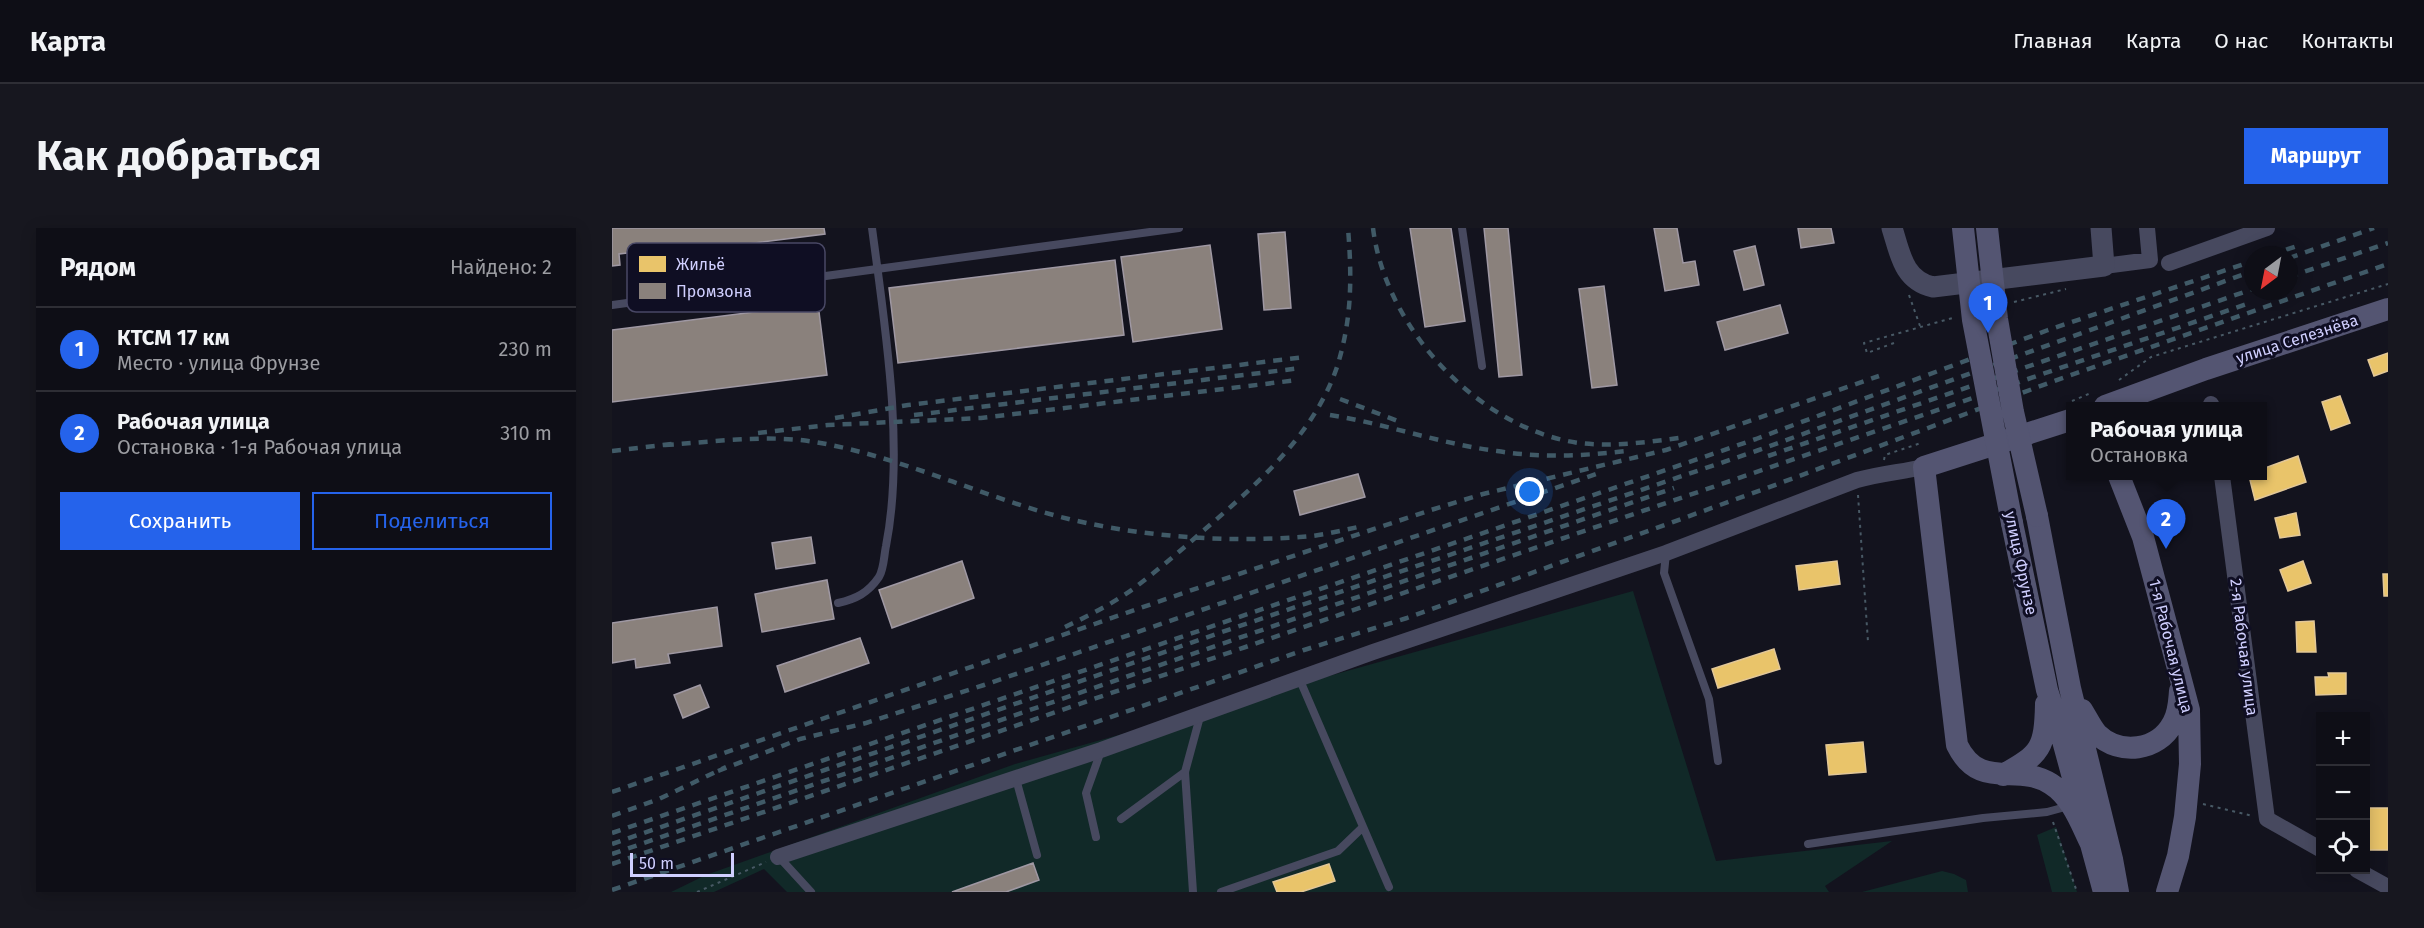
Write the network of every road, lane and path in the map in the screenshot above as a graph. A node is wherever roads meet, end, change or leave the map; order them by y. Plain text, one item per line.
1 (872, 228) edge
2 (1179, 228) edge
3 (1462, 228) edge
4 (1892, 228) edge
5 (1964, 228) edge
6 (1987, 228) edge
7 (2101, 228) edge
8 (2147, 228) edge
9 (2267, 228) edge
10 (2169, 263) dead end
11 (2104, 266) junction
12 (878, 268) junction
13 (825, 275) edge
14 (2388, 284) edge
15 (627, 303) edge
16 (612, 305) edge
17 (2388, 309) edge
18 (1894, 344) dead end
19 (1873, 351) dead end
20 (1482, 366) dead end
21 (2113, 383) dead end
22 (2100, 399) edge
23 (2066, 413) edge
24 (1921, 443) dead end
25 (1894, 452) dead end
26 (1885, 455) dead end
27 (1894, 457) dead end
28 (1923, 467) junction
29 (1857, 480) junction
30 (2121, 480) edge
31 (2223, 480) edge
32 (1666, 553) junction
33 (838, 603) dead end
34 (1868, 642) dead end
35 (1299, 678) junction
36 (2181, 684) junction
37 (2070, 688) junction
38 (2047, 690) junction
39 (1201, 713) junction
40 (1101, 750) junction
41 (1718, 762) dead end
42 (1185, 772) junction
43 (2003, 775) junction
44 (1016, 779) junction
45 (2194, 801) dead end
46 (2068, 806) dead end
47 (1121, 819) dead end
48 (2267, 819) junction
49 (1363, 827) junction
50 (1096, 837) dead end
51 (1808, 844) dead end
52 (2092, 846) junction
53 (2316, 847) edge
54 (1037, 855) dead end
55 (778, 857) junction
56 (2364, 874) edge
57 (1389, 887) dead end
58 (2388, 887) edge
59 (697, 892) edge
60 (811, 892) edge
61 (1193, 892) edge
62 (1221, 892) edge
63 (2104, 892) edge
64 (2118, 892) edge
65 (2167, 892) edge

1 - 12 lane
2 - 12 lane
3 - 20 lane
4 - 11 street
5 - 38 main road, улица Фрунзе, bridge
6 - 37 main road, улица Фрунзе, bridge
7 - 11 street
8 - 11 street
9 - 10 street
12 - 13 lane
12 - 33 lane
14 - 21 path
15 - 16 lane
17 - 22 main road, улица Селезнёва
18 - 19 path
23 - 28 main road
24 - 25 path
26 - 27 path
28 - 29 street
28 - 43 main road
29 - 32 street
29 - 34 path
30 - 36 main road, 1-я Рабочая улица
31 - 48 street, 2-я Рабочая улица
32 - 35 street
32 - 41 lane
35 - 39 street
35 - 49 lane
36 - 37 main road
36 - 65 main road, 1-я Рабочая улица
37 - 64 main road, улица Фрунзе
38 - 43 main road
38 - 52 main road, улица Фрунзе
39 - 40 street
39 - 42 lane
40 - 44 street
40 - 50 lane
42 - 47 lane
42 - 61 lane
43 - 52 main road
44 - 54 lane
44 - 55 street
45 - 48 path
46 - 51 lane
48 - 53 street
49 - 57 lane
49 - 62 lane
52 - 63 main road, улица Фрунзе
55 - 59 path
55 - 60 lane
56 - 58 street

